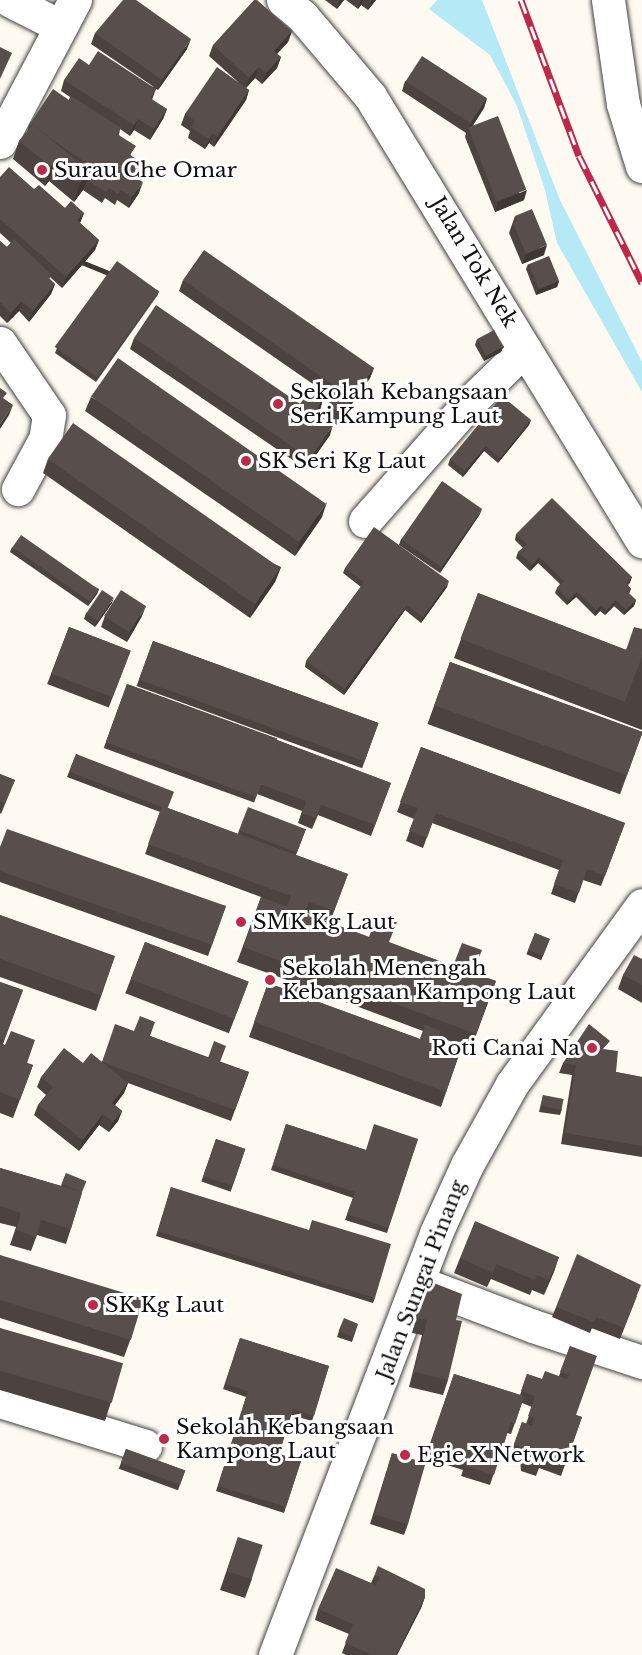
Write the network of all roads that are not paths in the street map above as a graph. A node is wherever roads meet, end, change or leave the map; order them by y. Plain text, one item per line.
1 (9, 0) edge
2 (283, 0) edge
3 (608, 0) edge
4 (68, 13) edge
5 (0, 142) edge
6 (642, 166) edge
7 (0, 343) edge
8 (525, 349) junction
9 (18, 489) dead end
10 (365, 521) dead end
11 (642, 541) edge
12 (642, 904) edge
13 (631, 938) edge
14 (418, 1282) junction
15 (642, 1362) edge
16 (0, 1401) edge
17 (145, 1446) dead end
18 (275, 1655) edge

1 - 4 street
2 - 8 street, Jalan Tok Nek
3 - 6 street
4 - 5 street
7 - 9 street
8 - 10 street
8 - 11 street, Jalan Tok Nek
12 - 13 street, Jalan Sungai Pinang
13 - 14 street, Jalan Sungai Pinang
14 - 15 street
14 - 18 street, Jalan Sungai Pinang
16 - 17 street

